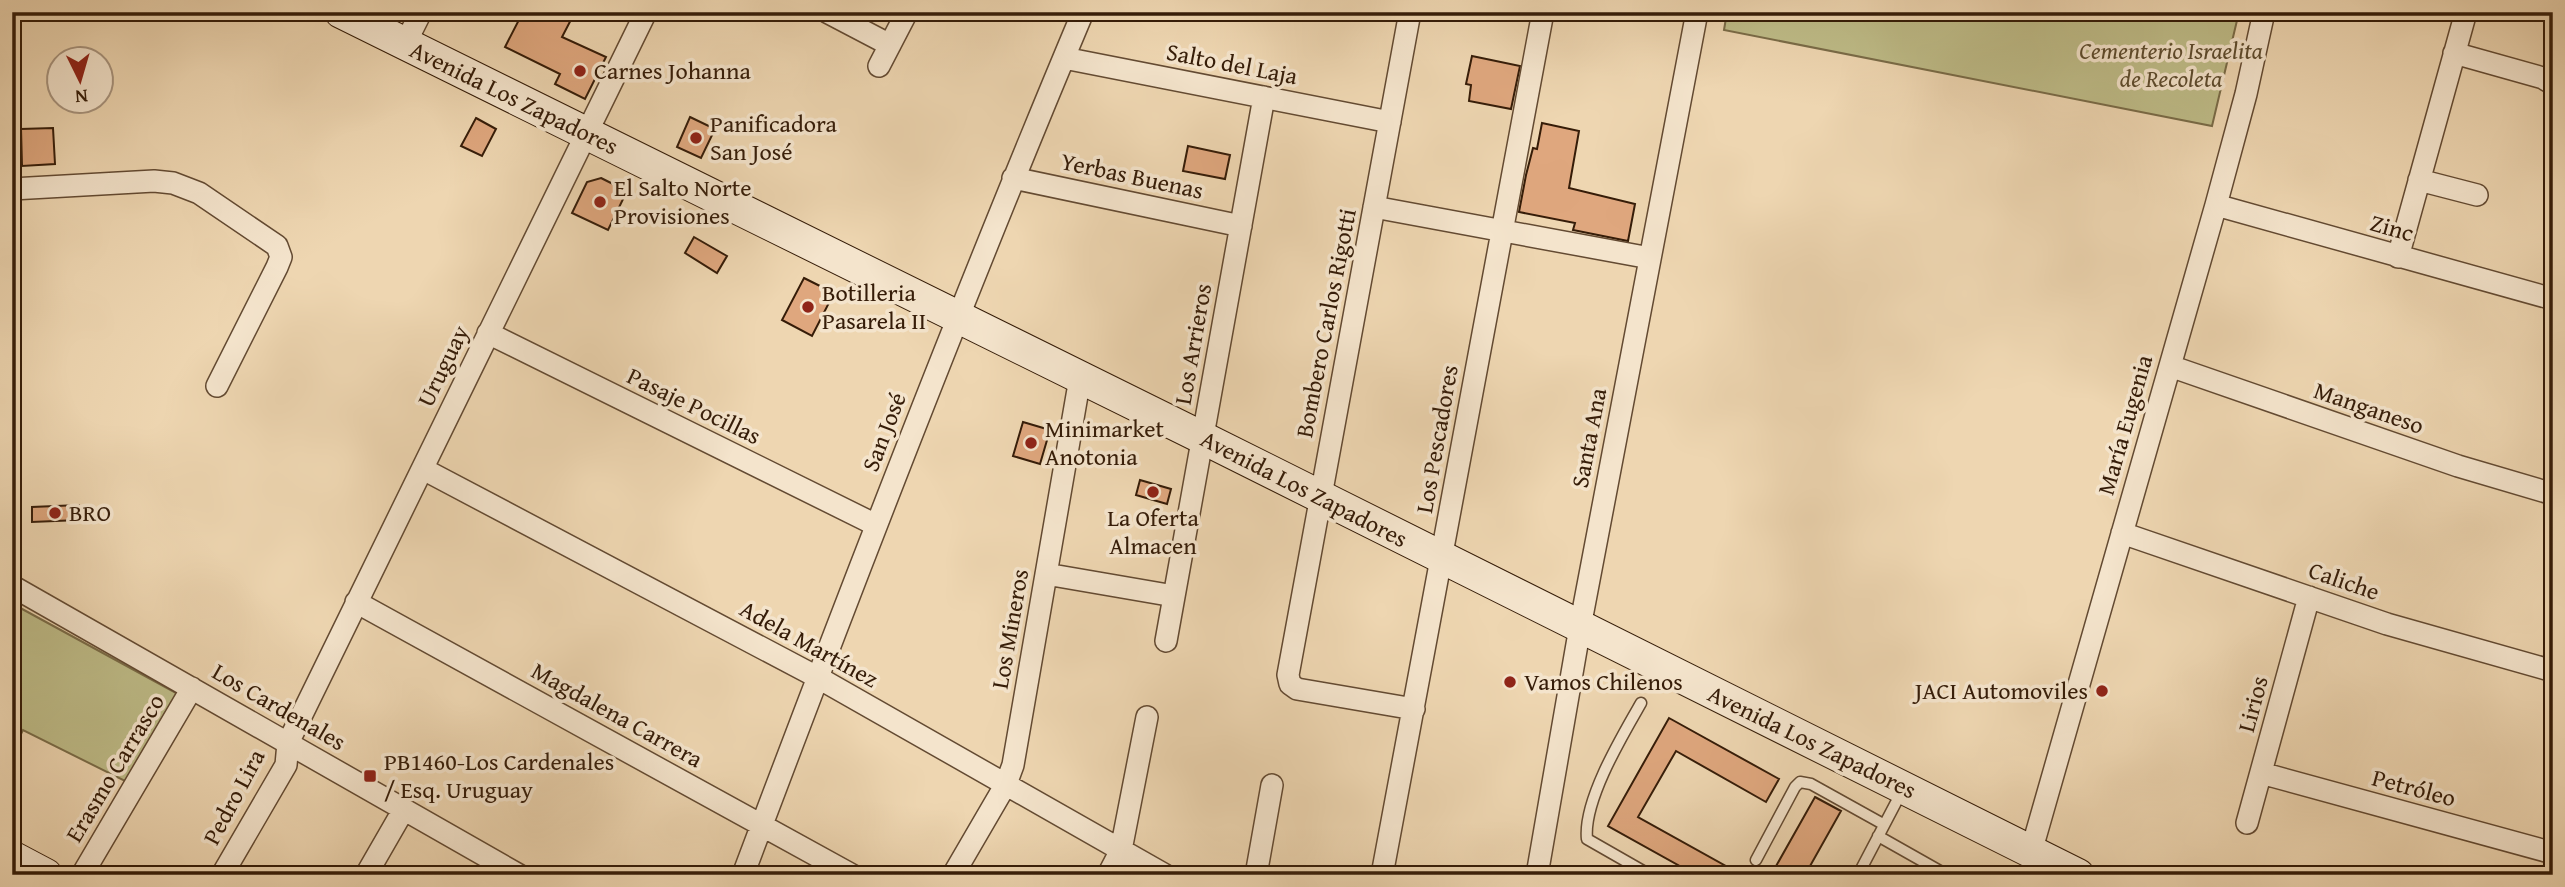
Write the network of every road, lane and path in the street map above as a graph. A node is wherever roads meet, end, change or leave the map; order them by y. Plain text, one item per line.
1 (341, 12) edge
2 (421, 12) edge
3 (646, 12) edge
4 (827, 12) edge
5 (907, 12) edge
6 (1083, 12) edge
7 (1410, 12) edge
8 (1543, 12) edge
9 (1697, 12) edge
10 (2263, 12) edge
11 (2466, 12) edge
12 (405, 44) junction
13 (890, 45) junction
14 (2454, 53) junction
15 (1064, 58) junction
16 (879, 66) dead end
17 (2553, 84) edge
18 (1264, 97) junction
19 (1390, 122) junction
20 (586, 134) junction
21 (1013, 177) junction
22 (2419, 180) junction
23 (12, 189) edge
24 (2477, 195) dead end
25 (2217, 205) junction
26 (1374, 207) junction
27 (1241, 226) junction
28 (1502, 231) junction
29 (2398, 257) junction
30 (1650, 258) junction
31 (2553, 299) edge
32 (957, 317) junction
33 (488, 333) junction
34 (2170, 366) junction
35 (1080, 378) junction
36 (217, 386) dead end
37 (1203, 438) junction
38 (423, 469) junction
39 (2553, 494) edge
40 (1320, 498) junction
41 (877, 525) junction
42 (2122, 533) junction
43 (1442, 558) junction
44 (1046, 574) junction
45 (12, 586) edge
46 (1174, 596) junction
47 (2309, 597) junction
48 (356, 602) junction
49 (1580, 627) junction
50 (1166, 641) dead end
51 (2553, 671) edge
52 (817, 677) junction
53 (192, 688) junction
54 (1641, 702) dead end
55 (1414, 709) junction
56 (1147, 717) dead end
57 (288, 743) junction
58 (2261, 773) junction
59 (1006, 785) junction
60 (1272, 785) dead end
61 (1904, 787) junction
62 (404, 809) junction
63 (2247, 823) dead end
64 (1884, 824) junction
65 (762, 825) junction
66 (1878, 836) junction
67 (1121, 850) junction
68 (2031, 852) junction
69 (2553, 853) edge
70 (12, 857) edge
71 (1756, 860) dead end
72 (509, 872) edge
73 (46, 875) edge
74 (82, 875) edge
75 (222, 875) edge
76 (366, 875) edge
77 (743, 875) edge
78 (852, 875) edge
79 (953, 875) edge
80 (1108, 875) edge
81 (1165, 875) edge
82 (1256, 875) edge
83 (1382, 875) edge
84 (1537, 875) edge
85 (1650, 875) edge
86 (1858, 875) edge
87 (1947, 875) edge
88 (2078, 875) edge

1 - 12 main road, Avenida Los Zapadores
2 - 12 street
3 - 20 street, Uruguay
4 - 13 street
5 - 13 street
6 - 15 street, San José
7 - 19 street, Bombero Carlos Rigotti
8 - 28 street, Los Pescadores
9 - 30 street, Santa Ana
10 - 25 street, María Eugenia
11 - 14 street
12 - 20 main road, Avenida Los Zapadores
13 - 16 street
14 - 17 street
14 - 22 street
15 - 18 street, Salto del Laja
15 - 21 street, San José
18 - 19 street, Salto del Laja
18 - 27 street, Los Arrieros
19 - 26 street, Bombero Carlos Rigotti
20 - 32 main road, Avenida Los Zapadores
20 - 33 street, Uruguay
21 - 27 street, Yerbas Buenas
21 - 32 street, San José
22 - 24 street
22 - 29 street
23 - 36 street
25 - 29 street, Zinc
25 - 34 street, María Eugenia
26 - 28 street
26 - 40 street, Bombero Carlos Rigotti
27 - 37 street, Los Arrieros
28 - 30 street
28 - 43 street, Los Pescadores
29 - 31 street, Zinc
30 - 49 street, Santa Ana
32 - 35 main road, Avenida Los Zapadores
32 - 41 street, San José
33 - 38 street, Uruguay
33 - 41 street, Pasaje Pocillas
34 - 39 street, Manganeso
34 - 42 street, María Eugenia
35 - 37 main road, Avenida Los Zapadores
35 - 44 street, Los Mineros
37 - 40 main road, Avenida Los Zapadores
37 - 46 street, Los Arrieros
38 - 48 street, Uruguay
38 - 52 street, Adela Martínez
40 - 43 main road, Avenida Los Zapadores
40 - 55 street, Bombero Carlos Rigotti
41 - 52 street, San José
42 - 47 street, Caliche
42 - 68 street, María Eugenia
43 - 49 main road, Avenida Los Zapadores
43 - 55 street, Los Pescadores
44 - 46 street
44 - 59 street, Los Mineros
45 - 53 street, Los Cardenales
46 - 50 street, Los Arrieros
47 - 51 street, Caliche
47 - 58 street, Lirios
48 - 57 street, Uruguay
48 - 65 street, Magdalena Carrera
49 - 61 main road, Avenida Los Zapadores
49 - 84 street, Santa Ana
52 - 59 street, Adela Martínez
52 - 65 street, San José
53 - 57 street, Los Cardenales
53 - 74 street, Erasmo Carrasco
54 - 85 lane
55 - 83 street, Los Pescadores
56 - 67 street
57 - 62 street, Los Cardenales
57 - 75 street, Pedro Lira
58 - 63 street, Lirios
58 - 69 street, Petróleo
59 - 67 street, Adela Martínez
59 - 79 street, Los Mineros
60 - 82 street
61 - 64 lane
61 - 68 main road, Avenida Los Zapadores
62 - 72 street, Los Cardenales
62 - 76 street
64 - 66 lane
64 - 71 lane
65 - 77 street, San José
65 - 78 street, Magdalena Carrera
66 - 86 lane
66 - 87 lane
67 - 80 street
67 - 81 street, Adela Martínez
68 - 88 main road, Avenida Los Zapadores
70 - 73 main road

